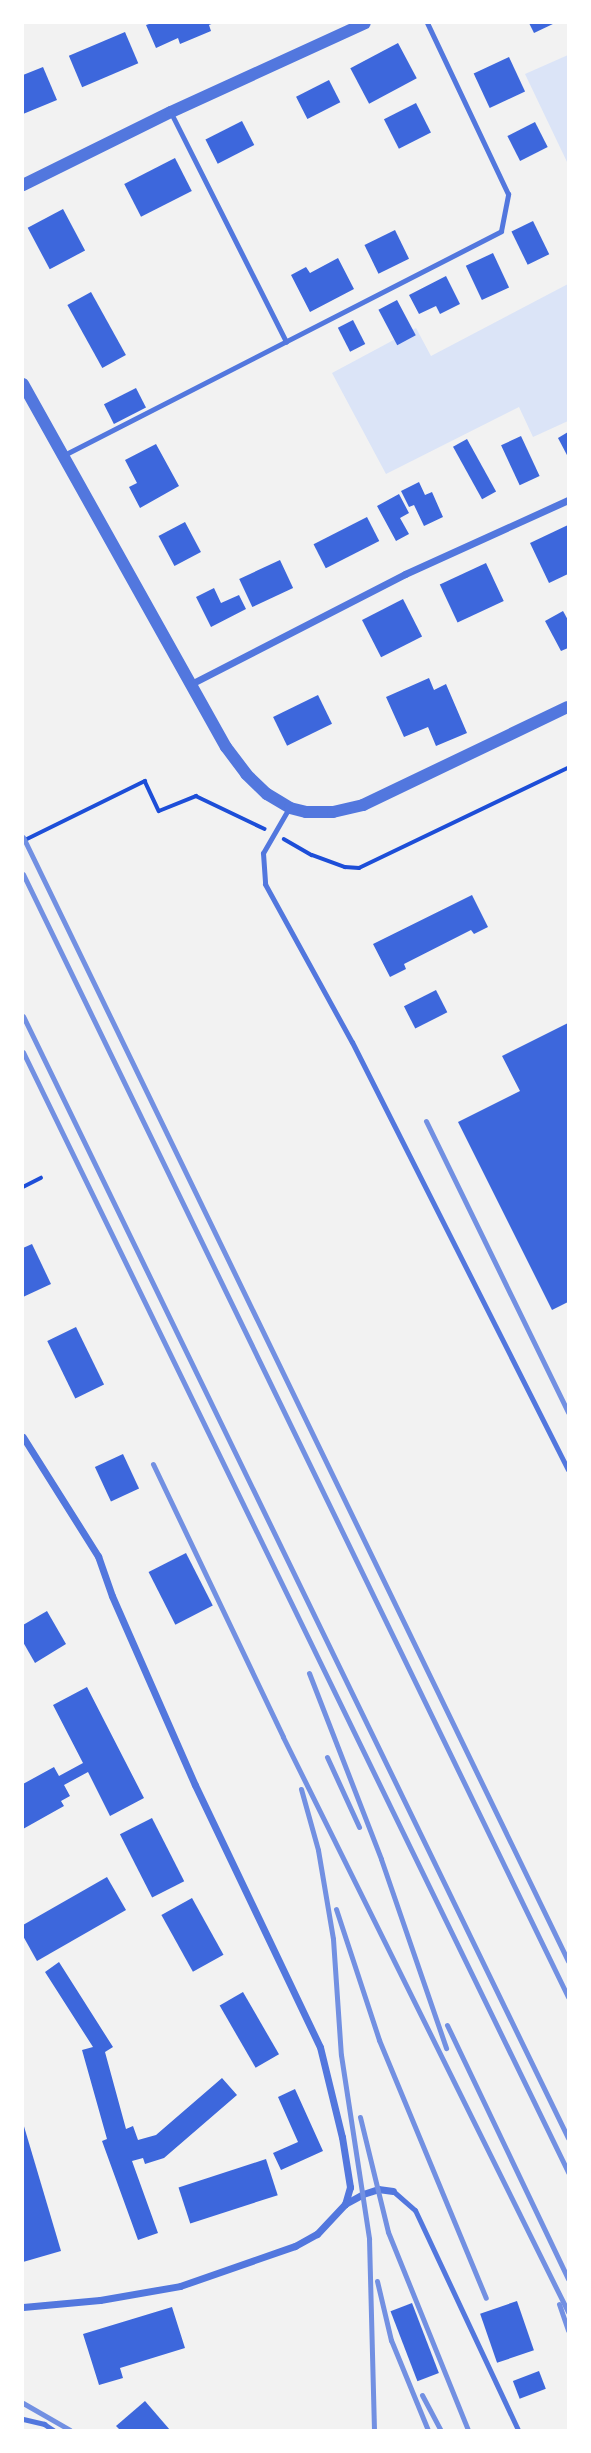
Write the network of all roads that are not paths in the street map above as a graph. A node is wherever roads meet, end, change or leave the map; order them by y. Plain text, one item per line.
1 (365, 23) edge
2 (427, 23) edge
3 (171, 112) junction
4 (23, 185) edge
5 (286, 342) junction
6 (23, 384) edge
7 (62, 456) junction
8 (568, 500) edge
9 (191, 684) junction
10 (568, 707) edge
11 (290, 808) junction
12 (23, 1437) edge
13 (568, 1469) edge
14 (393, 2191) joint
15 (345, 2204) junction
16 (23, 2307) edge
17 (23, 2418) edge
18 (53, 2430) edge
19 (519, 2430) edge

1 - 3 street
2 - 5 lane
3 - 4 street
3 - 5 lane
5 - 7 lane
6 - 7 street
7 - 9 street
8 - 9 street
9 - 11 street
10 - 11 street
11 - 13 lane
12 - 15 street
14 - 15 street
14 - 19 lane
15 - 16 street
17 - 18 lane

